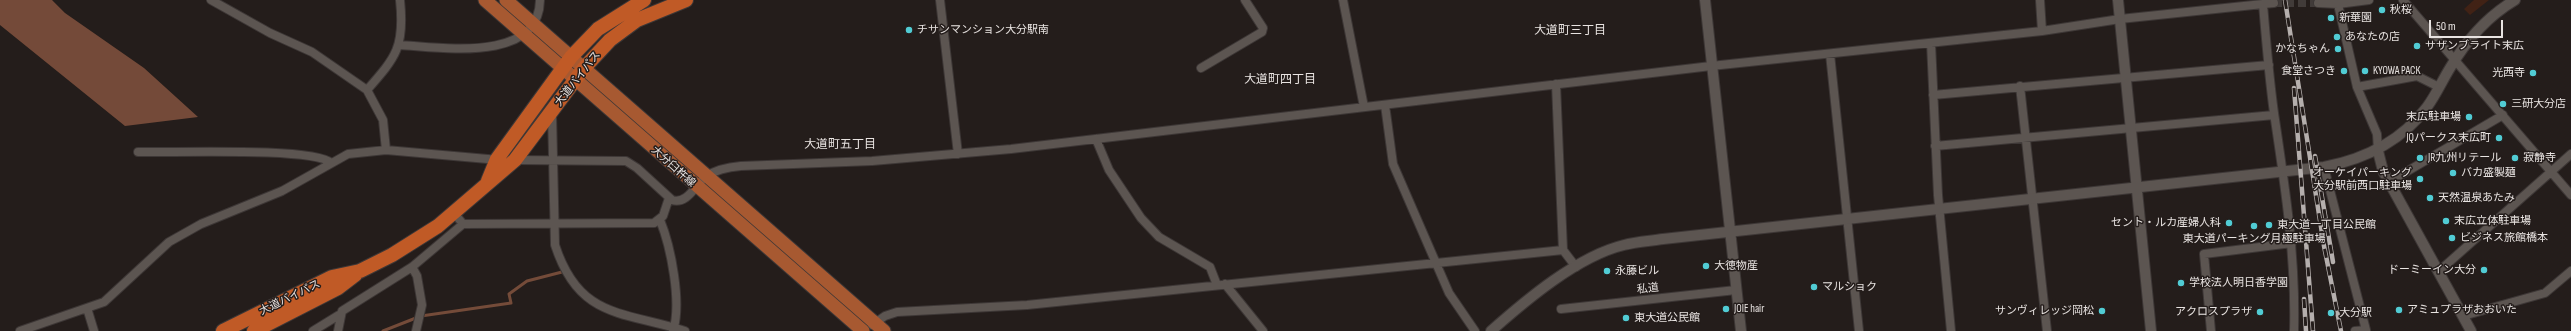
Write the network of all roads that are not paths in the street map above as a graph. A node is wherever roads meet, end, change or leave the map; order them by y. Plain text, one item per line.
1 (211, 0) edge
2 (400, 0) edge
3 (485, 0) edge
4 (506, 0) edge
5 (540, 0) edge
6 (644, 0) edge
7 (686, 0) edge
8 (940, 0) edge
9 (1245, 0) edge
10 (1343, 0) edge
11 (1705, 0) edge
12 (2040, 0) edge
13 (2118, 0) edge
14 (2369, 0) edge
15 (2403, 0) edge
16 (2515, 0) edge
17 (2338, 2) edge
18 (2268, 3) edge
19 (2318, 3) dead end
20 (2120, 19) junction
21 (533, 23) junction
22 (2042, 31) junction
23 (524, 34) junction
24 (1931, 43) junction
25 (399, 45) junction
26 (1830, 54) junction
27 (571, 57) junction
28 (2455, 60) junction
29 (2269, 65) junction
30 (1711, 66) junction
31 (584, 68) junction
32 (1201, 68) dead end
33 (562, 69) junction
34 (2125, 78) junction
35 (576, 80) junction
36 (1556, 84) junction
37 (2020, 86) junction
38 (2357, 87) junction
39 (2439, 87) junction
40 (367, 90) junction
41 (1933, 95) junction
42 (1385, 105) junction
43 (1364, 107) junction
44 (552, 112) junction
45 (2274, 115) junction
46 (2503, 115) junction
47 (2130, 127) junction
48 (2026, 138) junction
49 (1096, 139) junction
50 (1936, 146) junction
51 (386, 150) junction
52 (2378, 151) junction
53 (138, 152) dead end
54 (958, 154) junction
55 (2571, 154) edge
56 (497, 159) junction
57 (515, 160) junction
58 (555, 160) junction
59 (331, 163) junction
60 (2324, 167) junction
61 (2284, 171) junction
62 (2551, 171) junction
63 (706, 176) junction
64 (2389, 182) junction
65 (488, 183) junction
66 (696, 187) junction
67 (2137, 188) junction
68 (2571, 195) edge
69 (669, 198) junction
70 (2032, 199) junction
71 (1939, 209) junction
72 (458, 219) junction
73 (1848, 219) junction
74 (660, 220) junction
75 (556, 224) junction
76 (1730, 232) junction
77 (2292, 243) junction
78 (1563, 250) junction
79 (1436, 264) junction
80 (412, 266) junction
81 (1576, 268) junction
82 (360, 271) junction
83 (2571, 271) edge
84 (2438, 272) junction
85 (1221, 284) junction
86 (1736, 290) junction
87 (86, 308) junction
88 (1561, 309) dead end
89 (339, 315) junction
90 (2463, 316) junction
91 (44, 322) junction
92 (875, 328) edge
93 (673, 329) edge
94 (20, 331) edge
95 (48, 331) edge
96 (94, 331) edge
97 (223, 331) edge
98 (254, 331) edge
99 (314, 331) edge
100 (338, 331) edge
101 (416, 331) edge
102 (686, 331) edge
103 (863, 331) edge
104 (1263, 331) edge
105 (1475, 331) edge
106 (1491, 331) edge
107 (1741, 331) edge
108 (1859, 331) edge
109 (1951, 331) edge
110 (2047, 331) edge
111 (2151, 331) edge
112 (2211, 331) edge
113 (2294, 331) edge
114 (2355, 331) edge
115 (2471, 331) edge

1 - 40 street
2 - 25 street
3 - 23 main road, 大分臼杵線
4 - 21 main road, 大分臼杵線
5 - 21 street
6 - 27 highway, 大道バイパス
7 - 31 highway, 大道バイパス
8 - 54 street
9 - 32 street
10 - 43 street
11 - 30 street
12 - 22 street
13 - 20 street
14 - 17 street
15 - 28 street
16 - 28 street
17 - 19 street
17 - 38 street
18 - 20 street
18 - 29 street
20 - 22 street
20 - 34 street
21 - 23 street
21 - 27 main road, 大分臼杵線
22 - 24 street
23 - 25 street
23 - 33 main road, 大分臼杵線
24 - 26 street
24 - 41 street
25 - 40 street
26 - 30 street
26 - 73 street
27 - 31 main road, 大分臼杵線
27 - 33 highway, 大道バイパス
28 - 39 street
28 - 46 street
29 - 34 street
29 - 45 street
30 - 36 street
30 - 76 street
31 - 35 highway, 大道バイパス
31 - 63 main road, 大分臼杵線
33 - 35 main road, 大分臼杵線
33 - 56 highway, 大道バイパス
34 - 37 street
34 - 47 street
35 - 44 highway, 大道バイパス
35 - 66 main road, 大分臼杵線
36 - 42 street
36 - 78 street
37 - 41 street
37 - 48 street
38 - 39 street
38 - 52 street
39 - 52 street
40 - 51 street
41 - 50 street
42 - 43 street
42 - 79 street
43 - 49 street
44 - 57 highway, 大道バイパス
44 - 58 street
45 - 47 street
45 - 61 street
46 - 62 street
46 - 64 street
47 - 48 street
47 - 67 street
48 - 50 street
48 - 70 street
49 - 54 street
49 - 85 street
50 - 71 street
51 - 56 street
51 - 59 street
52 - 60 street
52 - 64 street
53 - 59 street
54 - 63 street
55 - 62 street
56 - 57 street
56 - 65 highway, 大道バイパス
57 - 58 street
57 - 65 highway, 大道バイパス
58 - 69 street
58 - 75 street
59 - 87 street
60 - 61 street
60 - 114 street
61 - 67 street
61 - 77 street
62 - 68 street
62 - 84 street
63 - 66 street
63 - 92 main road, 大分臼杵線
64 - 84 street
65 - 72 highway, 大道バイパス
66 - 69 street
66 - 103 main road, 大分臼杵線
67 - 70 street
67 - 111 street
69 - 74 street
70 - 71 street
70 - 110 street
71 - 73 street
71 - 109 street
72 - 75 street
72 - 80 street
72 - 82 highway, 大道バイパス
73 - 76 street
73 - 108 street
74 - 75 street
74 - 93 street
75 - 93 street
76 - 81 street
76 - 86 street
77 - 112 street
77 - 113 street
78 - 79 street
78 - 81 street
79 - 85 street
79 - 105 street
80 - 89 street
80 - 101 street
81 - 106 street
82 - 97 highway, 大道バイパス
82 - 98 highway, 大道バイパス
83 - 90 street
84 - 90 street
85 - 92 street
85 - 104 street
86 - 88 street, 私道
86 - 107 street
87 - 91 street
87 - 96 street
89 - 99 street
89 - 100 street
90 - 115 street
91 - 94 street
91 - 95 street
93 - 102 street

